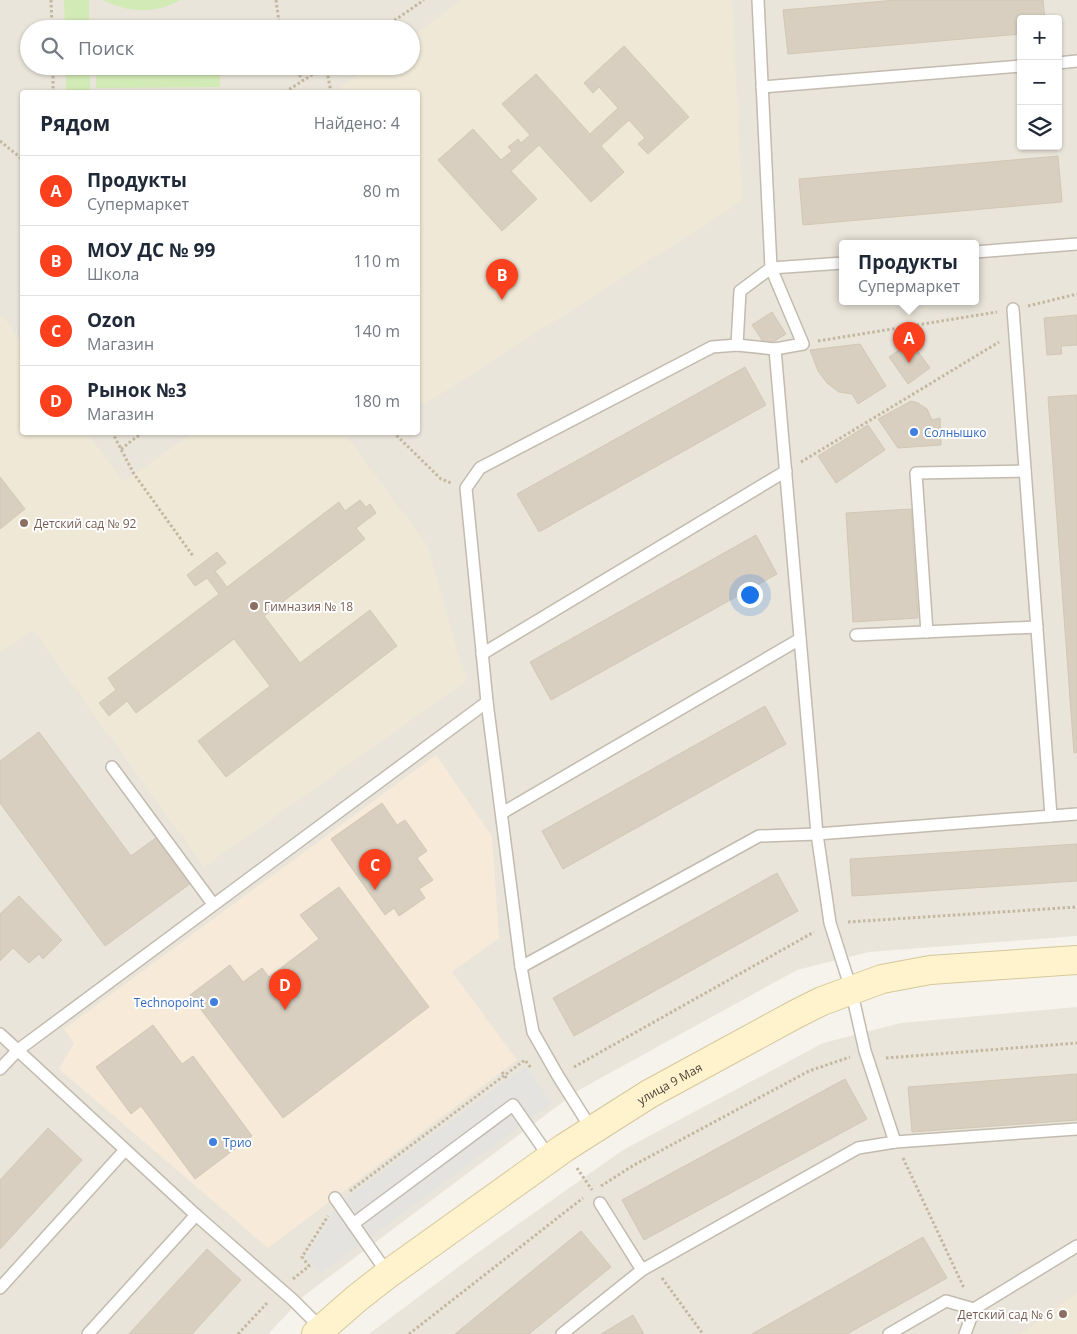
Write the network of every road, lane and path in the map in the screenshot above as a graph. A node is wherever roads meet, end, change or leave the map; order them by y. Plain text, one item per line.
1 (52, 0) edge
2 (276, 0) edge
3 (424, 0) edge
4 (758, 0) edge
5 (52, 20) edge
6 (279, 20) edge
7 (395, 20) edge
8 (1077, 61) edge
9 (1062, 63) edge
10 (1017, 66) edge
11 (53, 75) edge
12 (300, 75) edge
13 (311, 75) edge
14 (327, 75) edge
15 (302, 80) junction
16 (762, 87) junction
17 (53, 90) edge
18 (288, 90) edge
19 (330, 90) edge
20 (0, 141) edge
21 (20, 157) edge
22 (1077, 244) edge
23 (979, 252) edge
24 (839, 263) edge
25 (771, 268) junction
26 (1077, 294) edge
27 (1013, 309) junction
28 (1015, 332) junction
29 (803, 344) junction
30 (737, 345) junction
31 (775, 349) junction
32 (113, 435) edge
33 (139, 435) edge
34 (396, 435) edge
35 (120, 449) junction
36 (786, 471) junction
37 (1025, 471) junction
38 (466, 488) junction
39 (193, 556) dead end
40 (1037, 627) junction
41 (927, 632) junction
42 (856, 635) dead end
43 (800, 639) junction
44 (482, 654) junction
45 (487, 702) junction
46 (112, 767) dead end
47 (502, 813) junction
48 (1077, 814) edge
49 (1052, 816) junction
50 (817, 834) junction
51 (213, 904) junction
52 (1077, 906) edge
53 (830, 923) junction
54 (1077, 960) edge
55 (521, 967) junction
56 (851, 989) junction
57 (0, 1034) edge
58 (1077, 1043) edge
59 (18, 1050) junction
60 (866, 1055) junction
61 (0, 1069) edge
62 (502, 1072) dead end
63 (558, 1076) junction
64 (507, 1079) dead end
65 (1077, 1129) edge
66 (592, 1130) junction
67 (419, 1134) dead end
68 (421, 1138) dead end
69 (895, 1142) junction
70 (125, 1150) junction
71 (550, 1158) junction
72 (593, 1191) dead end
73 (585, 1197) dead end
74 (335, 1198) dead end
75 (600, 1203) dead end
76 (196, 1215) junction
77 (353, 1224) junction
78 (1077, 1246) edge
79 (652, 1264) junction
80 (642, 1270) junction
81 (388, 1274) junction
82 (0, 1288) edge
83 (974, 1309) junction
84 (321, 1332) edge
85 (88, 1334) edge
86 (409, 1334) edge
87 (562, 1334) edge
88 (703, 1334) edge
89 (889, 1334) edge
90 (965, 1334) edge

1 - 5 path
2 - 6 path
3 - 7 path
4 - 16 lane
8 - 9 lane
10 - 16 lane
11 - 17 path
12 - 15 path
13 - 15 path
14 - 19 path
15 - 18 path
16 - 25 lane
20 - 21 path
22 - 23 lane
24 - 25 lane
25 - 29 lane
25 - 30 lane
26 - 27 path
27 - 28 lane
27 - 29 path
28 - 36 path
28 - 37 lane
29 - 31 lane
30 - 31 lane
30 - 38 lane
31 - 36 lane
32 - 35 path
33 - 35 path
34 - 38 path
35 - 39 path
36 - 43 lane
36 - 44 lane
37 - 40 lane
37 - 41 lane
38 - 44 lane
40 - 41 lane
40 - 49 lane
41 - 42 lane
43 - 47 lane
43 - 50 lane
44 - 45 lane
45 - 47 lane
45 - 51 lane
46 - 51 lane
47 - 55 lane
48 - 49 lane
49 - 50 lane
50 - 53 lane
50 - 55 lane
51 - 59 lane
52 - 53 path
53 - 56 lane
53 - 63 path
54 - 56 main road, улица 9 Мая
55 - 63 lane
56 - 60 lane
56 - 66 main road, улица 9 Мая
57 - 59 lane
58 - 60 path
59 - 61 lane
59 - 70 lane
60 - 69 lane
60 - 72 path
62 - 64 path
63 - 66 lane
65 - 69 lane
66 - 71 main road, улица 9 Мая
67 - 68 path
69 - 79 lane
69 - 83 path
70 - 76 lane
70 - 82 lane
71 - 77 lane
71 - 81 main road, улица 9 Мая
73 - 86 path
74 - 77 lane
75 - 80 lane
76 - 84 lane
76 - 85 lane
77 - 81 lane
78 - 83 lane
79 - 80 lane
79 - 88 path
80 - 87 lane
81 - 84 main road, улица 9 Мая
83 - 89 lane
83 - 90 lane

